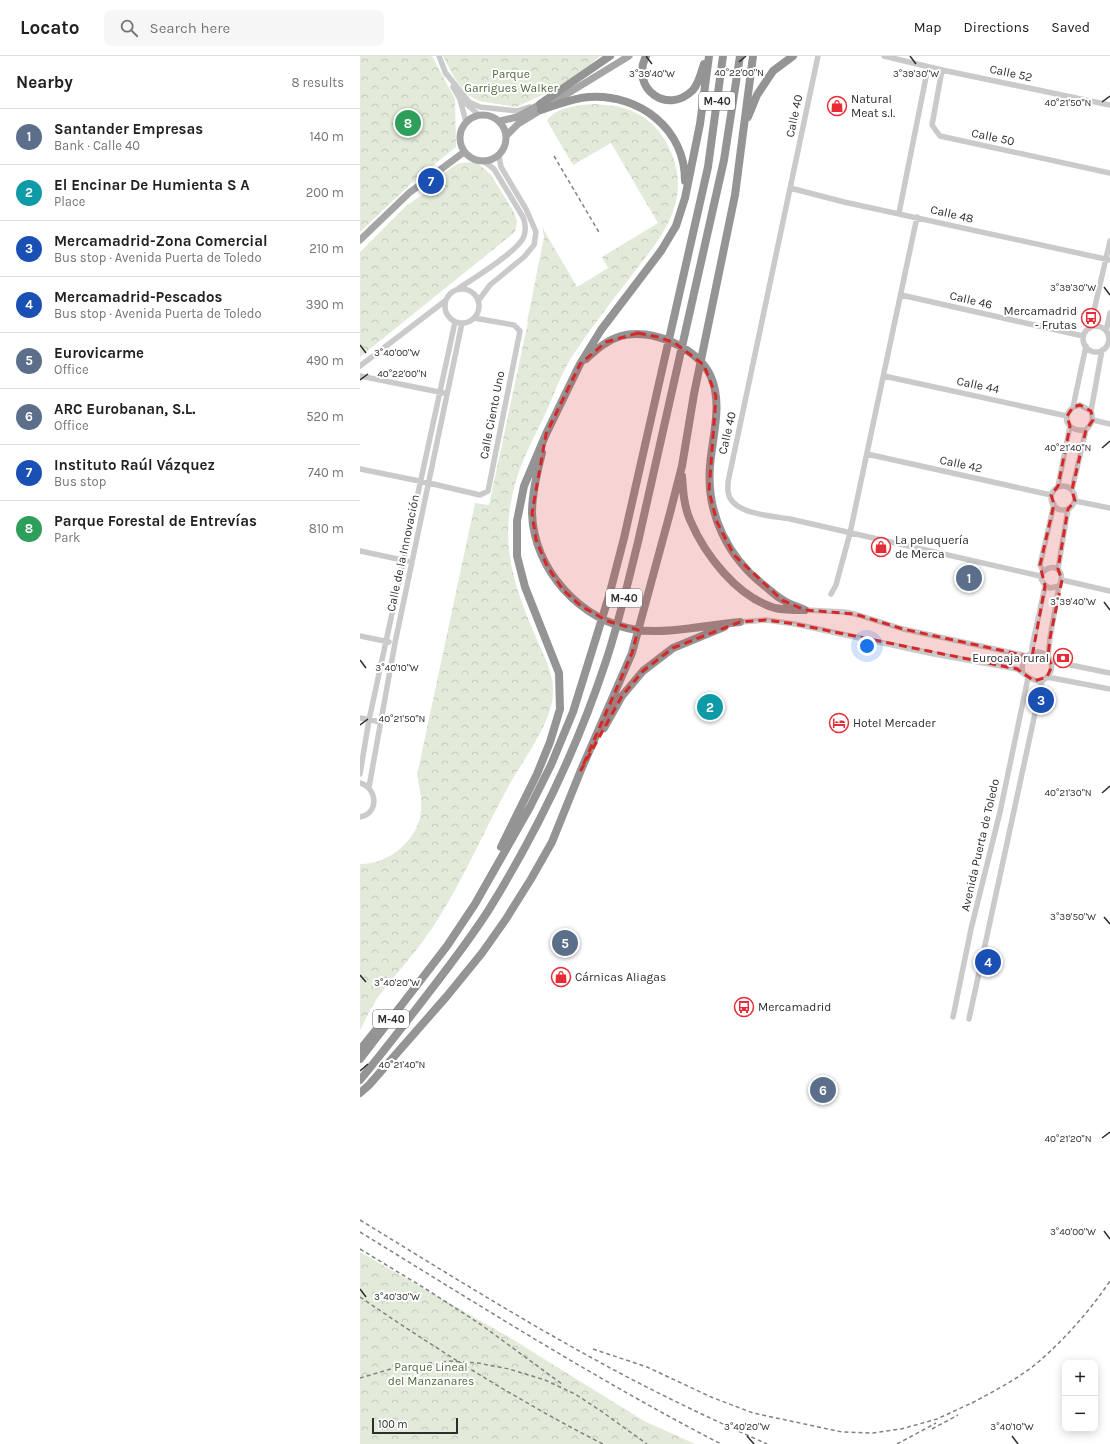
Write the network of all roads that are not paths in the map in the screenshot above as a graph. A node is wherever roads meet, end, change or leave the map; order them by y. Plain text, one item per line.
1 (439, 56) edge
2 (610, 56) edge
3 (621, 56) edge
4 (629, 56) edge
5 (646, 56) edge
6 (708, 56) edge
7 (723, 56) edge
8 (740, 56) edge
9 (753, 56) edge
10 (793, 56) edge
11 (818, 56) edge
12 (884, 56) edge
13 (928, 67) junction
14 (942, 70) junction
15 (445, 72) junction
16 (460, 99) junction
17 (1110, 105) edge
18 (541, 107) junction
19 (479, 115) junction
20 (500, 121) junction
21 (466, 122) junction
22 (744, 129) junction
23 (507, 135) junction
24 (464, 152) junction
25 (499, 156) junction
26 (484, 162) junction
27 (1110, 173) edge
28 (790, 188) junction
29 (685, 198) junction
30 (899, 213) junction
31 (917, 217) junction
32 (360, 240) edge
33 (1110, 241) edge
34 (1108, 260) edge
35 (459, 288) junction
36 (901, 295) junction
37 (445, 301) junction
38 (478, 301) junction
39 (1110, 313) edge
40 (474, 318) junction
41 (455, 322) junction
42 (462, 323) junction
43 (1090, 328) junction
44 (1106, 331) junction
45 (1083, 336) junction
46 (1110, 342) edge
47 (1086, 346) junction
48 (1102, 350) junction
49 (580, 364) junction
50 (360, 366) edge
51 (360, 376) edge
52 (884, 376) junction
53 (440, 392) junction
54 (448, 394) junction
55 (1073, 407) junction
56 (1091, 411) junction
57 (1067, 416) junction
58 (1093, 420) junction
59 (1110, 424) edge
60 (1070, 426) junction
61 (1086, 430) junction
62 (546, 434) junction
63 (867, 454) junction
64 (682, 466) junction
65 (360, 469) edge
66 (421, 481) junction
67 (429, 483) junction
68 (1058, 486) junction
69 (1072, 490) junction
70 (1051, 495) junction
71 (1075, 501) junction
72 (1054, 504) junction
73 (1110, 508) edge
74 (1068, 509) junction
75 (850, 533) junction
76 (360, 552) edge
77 (404, 561) junction
78 (412, 562) junction
79 (1058, 569) junction
80 (1042, 573) junction
81 (1062, 580) junction
82 (1045, 586) junction
83 (1059, 586) junction
84 (1110, 591) edge
85 (831, 594) dead end
86 (805, 610) junction
87 (740, 622) junction
88 (360, 636) edge
89 (387, 642) junction
90 (395, 643) junction
91 (1029, 654) junction
92 (1049, 659) junction
93 (1023, 673) junction
94 (1110, 673) edge
95 (1047, 677) junction
96 (1028, 678) junction
97 (1042, 681) junction
98 (1110, 689) edge
99 (360, 718) edge
100 (369, 720) junction
101 (381, 722) junction
102 (581, 770) junction
103 (360, 774) edge
104 (360, 783) edge
105 (369, 788) junction
106 (360, 817) edge
107 (475, 904) junction
108 (422, 979) junction
109 (953, 1017) dead end
110 (969, 1019) dead end
111 (360, 1050) edge
112 (360, 1060) edge
113 (360, 1080) edge
114 (360, 1093) edge

1 - 15 street
2 - 18 highway
3 - 18 main road
4 - 18 main road
5 - 6 highway
6 - 29 highway
7 - 107 highway, M-40
8 - 113 highway, M-40
9 - 22 highway
10 - 22 highway
11 - 28 street, Calle 40
12 - 13 street, Calle 52
13 - 14 street, Calle 52
13 - 30 street
14 - 17 street, Calle 52
14 - 27 street, Calle 50
15 - 16 street
15 - 18 street
16 - 19 street
16 - 21 street
18 - 20 main road
18 - 23 main road
18 - 29 highway
19 - 20 main road
19 - 21 main road
20 - 23 main road
21 - 24 main road
22 - 64 highway
23 - 25 main road
24 - 26 main road
24 - 32 main road
25 - 26 main road
25 - 38 street
26 - 35 street
28 - 30 street, Calle 48
28 - 75 street, Calle 40
29 - 49 highway
30 - 31 street, Calle 48
31 - 34 street, Calle 48
31 - 36 street
33 - 34 street
34 - 43 street
35 - 37 street
35 - 38 street
36 - 45 street, Calle 46
36 - 52 street
37 - 41 street
37 - 50 street
38 - 40 street
39 - 44 street
40 - 42 street
40 - 67 street, Calle Ciento Uno
41 - 42 street
41 - 53 street, Calle de la Innovación
42 - 54 street, Calle de la Innovación
43 - 44 street
43 - 45 street
44 - 46 street
45 - 47 street
46 - 48 street
47 - 48 street
47 - 55 street
48 - 56 street
49 - 62 highway
49 - 86 highway
51 - 53 street
52 - 57 street, Calle 44
52 - 63 street
53 - 54 street
53 - 66 street, Calle de la Innovación
54 - 67 street, Calle de la Innovación
55 - 56 street
55 - 57 street
56 - 58 street
57 - 60 street
58 - 59 street
58 - 61 street
60 - 61 street
60 - 68 street
61 - 69 street
62 - 87 highway
62 - 107 highway
63 - 70 street, Calle 42
63 - 75 street
64 - 86 highway
64 - 102 highway
65 - 66 street
66 - 67 street
66 - 77 street, Calle de la Innovación
67 - 78 street, Calle de la Innovación
68 - 69 street
68 - 70 street
69 - 71 street
70 - 72 street
71 - 73 street
71 - 74 street
72 - 74 street
72 - 80 street
74 - 79 street
75 - 80 street, Calle 40
75 - 85 street
76 - 77 street
77 - 78 street
77 - 89 street, Calle de la Innovación
78 - 90 street, Calle de la Innovación
79 - 80 street
79 - 81 street
80 - 82 street
81 - 83 street
81 - 84 street
82 - 83 street
82 - 91 street
83 - 92 street
86 - 91 street
87 - 93 street
87 - 102 highway
88 - 89 street
89 - 90 street
89 - 100 street, Calle de la Innovación
90 - 101 street, Calle de la Innovación
91 - 92 street
91 - 93 street
92 - 94 street
92 - 95 street
93 - 96 street
95 - 97 street
95 - 98 street
96 - 97 street
96 - 109 street, Avenida Puerta de Toledo
97 - 110 street, Avenida Puerta de Toledo
99 - 100 street
100 - 101 street
100 - 103 street, Calle de la Innovación
101 - 105 street, Calle de la Innovación
102 - 114 highway
104 - 105 street
105 - 106 street
107 - 108 highway, M-40
108 - 111 highway
108 - 112 highway, M-40

